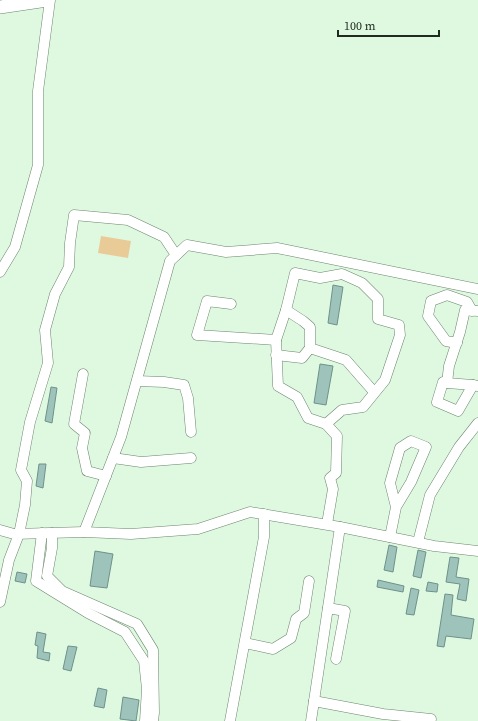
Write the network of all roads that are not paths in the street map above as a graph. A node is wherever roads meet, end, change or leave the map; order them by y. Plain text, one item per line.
1 (48, 0) edge
2 (0, 6) edge
3 (176, 256) junction
4 (0, 272) edge
5 (478, 289) edge
6 (231, 304) dead end
7 (286, 310) junction
8 (475, 310) edge
9 (276, 340) junction
10 (457, 343) junction
11 (310, 348) junction
12 (276, 355) junction
13 (83, 374) dead end
14 (137, 381) junction
15 (448, 383) junction
16 (476, 385) edge
17 (374, 392) junction
18 (478, 423) edge
19 (326, 424) junction
20 (191, 432) dead end
21 (113, 458) junction
22 (190, 458) dead end
23 (106, 476) junction
24 (396, 507) junction
25 (264, 514) junction
26 (327, 524) junction
27 (340, 527) junction
28 (0, 530) edge
29 (84, 532) junction
30 (47, 533) junction
31 (19, 534) junction
32 (390, 537) junction
33 (418, 542) junction
34 (478, 551) edge
35 (309, 582) dead end
36 (0, 602) edge
37 (328, 608) junction
38 (244, 643) junction
39 (336, 659) dead end
40 (314, 701) junction
41 (431, 719) dead end
42 (145, 721) edge
43 (153, 721) edge
44 (230, 721) edge
45 (311, 721) edge

1 - 2 main road
1 - 4 street
3 - 5 street
3 - 14 street
3 - 31 street
6 - 9 street
7 - 9 street
7 - 11 street
7 - 17 street
8 - 10 street
8 - 10 street
9 - 12 street
10 - 15 street
11 - 12 street
11 - 17 street
12 - 19 street
13 - 23 street
14 - 20 street
14 - 21 street
15 - 16 street
15 - 16 street
17 - 19 street
18 - 33 street
19 - 26 street
21 - 22 street
21 - 23 street
23 - 29 street
24 - 24 street
24 - 32 street
25 - 26 street
25 - 29 street
25 - 38 street
26 - 27 street
27 - 32 street
27 - 37 street
28 - 31 street
29 - 30 street
30 - 31 street
30 - 42 street
30 - 43 street
31 - 36 street
32 - 33 street
33 - 34 street
35 - 38 street
37 - 39 street
37 - 40 street
38 - 44 street
40 - 41 street
40 - 45 street

